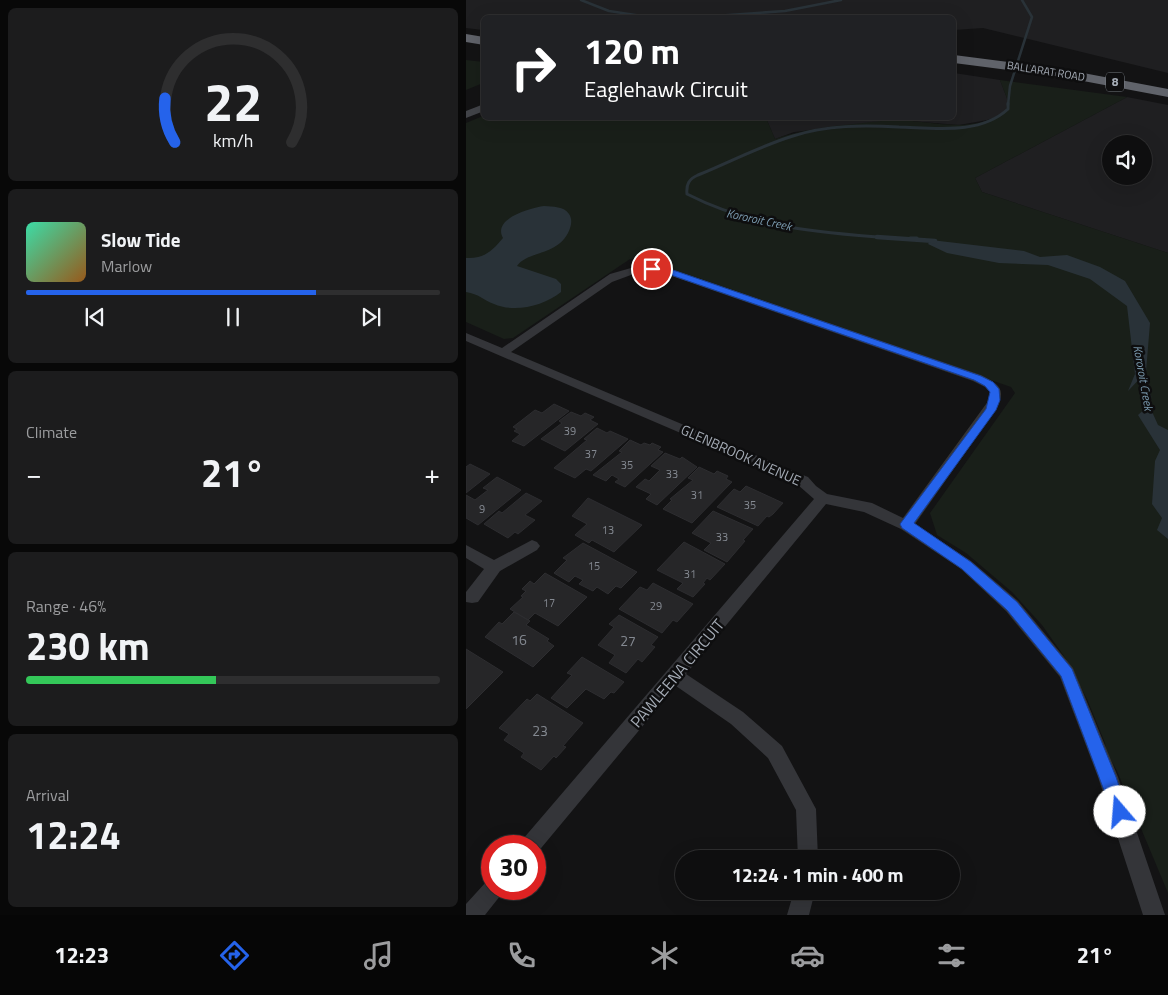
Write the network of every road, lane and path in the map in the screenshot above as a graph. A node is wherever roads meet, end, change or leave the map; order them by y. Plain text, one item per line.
1 (466, 38) edge
2 (481, 40) edge
3 (466, 49) edge
4 (481, 51) edge
5 (956, 53) edge
6 (977, 58) junction
7 (956, 59) edge
8 (1063, 69) junction
9 (1168, 85) edge
10 (1168, 93) edge
11 (481, 97) edge
12 (466, 104) edge
13 (481, 109) edge
14 (466, 115) edge
15 (466, 337) edge
16 (502, 353) junction
17 (823, 498) junction
18 (906, 524) junction
19 (532, 546) dead end
20 (466, 552) edge
21 (494, 567) junction
22 (472, 597) dead end
23 (675, 676) junction
24 (539, 835) edge
25 (808, 850) edge
26 (484, 900) edge
27 (802, 900) edge
28 (471, 915) edge
29 (798, 915) edge
30 (1154, 915) edge

1 - 2 highway
3 - 4 highway
5 - 6 highway, BALLARAT ROAD / 8
6 - 7 highway, BALLARAT ROAD / 8
6 - 8 highway, BALLARAT ROAD / 8
8 - 9 highway, BALLARAT ROAD / 8
8 - 10 highway, BALLARAT ROAD / 8
11 - 12 street
13 - 14 street
15 - 16 street, GLENBROOK AVENUE
16 - 17 street, GLENBROOK AVENUE
16 - 18 street
17 - 18 street, GLENBROOK AVENUE
17 - 23 street, PAWLEENA CIRCUIT
18 - 30 street, GLENBROOK AVENUE
19 - 21 street
20 - 21 street
21 - 22 street
23 - 24 street, PAWLEENA CIRCUIT
23 - 25 street
26 - 28 street
27 - 29 street

